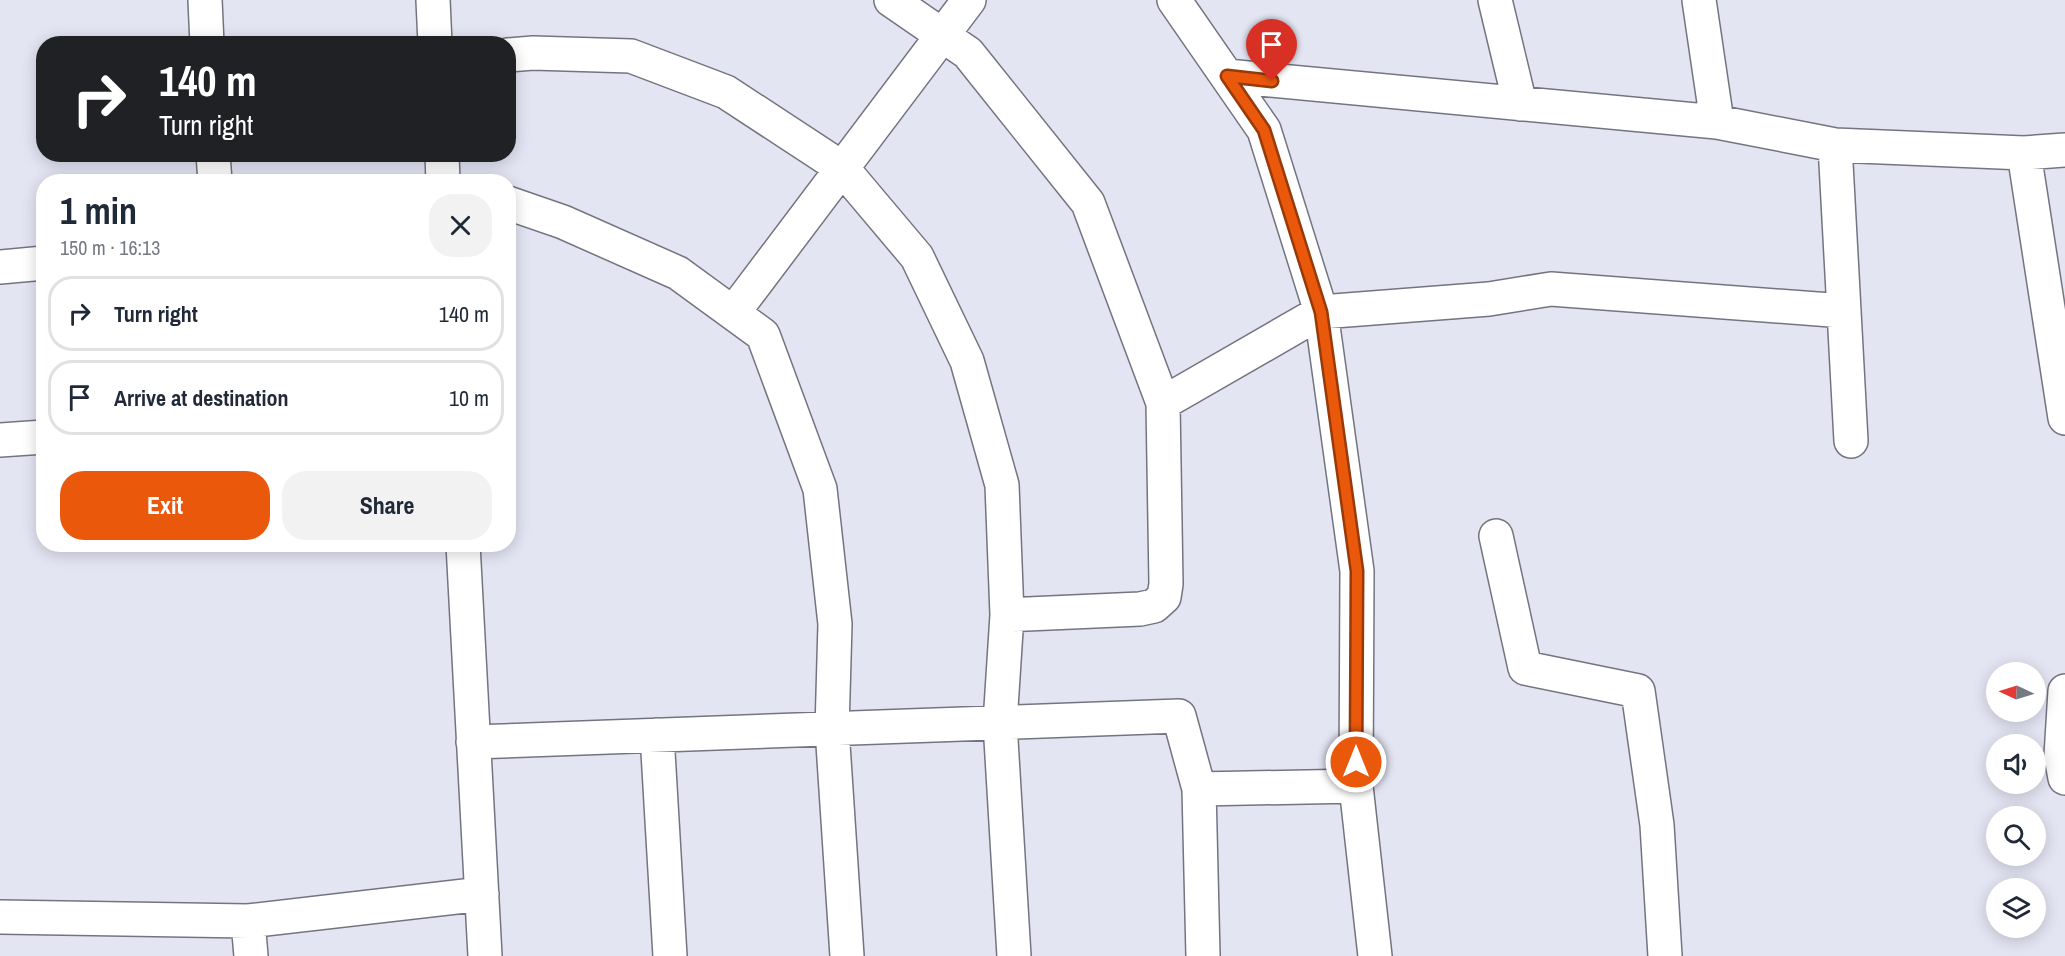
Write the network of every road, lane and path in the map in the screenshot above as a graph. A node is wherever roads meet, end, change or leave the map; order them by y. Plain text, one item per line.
1 (205, 0) edge
2 (433, 0) edge
3 (891, 0) edge
4 (969, 0) edge
5 (1174, 0) edge
6 (1495, 0) edge
7 (1699, 0) edge
8 (207, 36) edge
9 (435, 36) edge
10 (943, 36) junction
11 (516, 54) edge
12 (1227, 76) junction
13 (1521, 104) junction
14 (1717, 122) junction
15 (1835, 145) junction
16 (2065, 150) edge
17 (2024, 153) junction
18 (843, 168) junction
19 (516, 206) edge
20 (36, 264) edge
21 (0, 267) edge
22 (1844, 311) junction
23 (1321, 312) junction
24 (733, 313) junction
25 (1163, 403) junction
26 (2065, 418) edge
27 (36, 438) edge
28 (0, 440) edge
29 (1851, 441) dead end
30 (1496, 536) dead end
31 (463, 552) edge
32 (1007, 615) junction
33 (2065, 691) edge
34 (1000, 723) junction
35 (832, 729) junction
36 (657, 735) junction
37 (473, 742) junction
38 (2065, 778) edge
39 (1356, 786) junction
40 (1199, 789) junction
41 (482, 894) junction
42 (0, 917) edge
43 (248, 921) junction
44 (251, 956) edge
45 (485, 956) edge
46 (670, 956) edge
47 (847, 956) edge
48 (1014, 956) edge
49 (1203, 956) edge
50 (1375, 956) edge
51 (1665, 956) edge

1 - 8 street
2 - 9 street
3 - 10 street
4 - 10 street
5 - 12 street
6 - 13 street
7 - 14 street
10 - 18 street
10 - 25 street
11 - 18 street
12 - 13 street
12 - 23 street
13 - 14 street
14 - 15 street
15 - 17 street
15 - 22 street
16 - 17 street
17 - 26 street
18 - 24 street
18 - 32 street
19 - 24 street
20 - 21 street
22 - 23 street
22 - 29 street
23 - 25 street
23 - 39 street
24 - 35 street
25 - 32 street
27 - 28 street
30 - 51 street
31 - 37 street
32 - 34 street
33 - 38 street
34 - 35 street
34 - 40 street
34 - 48 street
35 - 36 street
35 - 47 street
36 - 37 street
36 - 46 street
37 - 41 street
39 - 40 street
39 - 50 street
40 - 49 street
41 - 43 street
41 - 45 street
42 - 43 street
43 - 44 street

